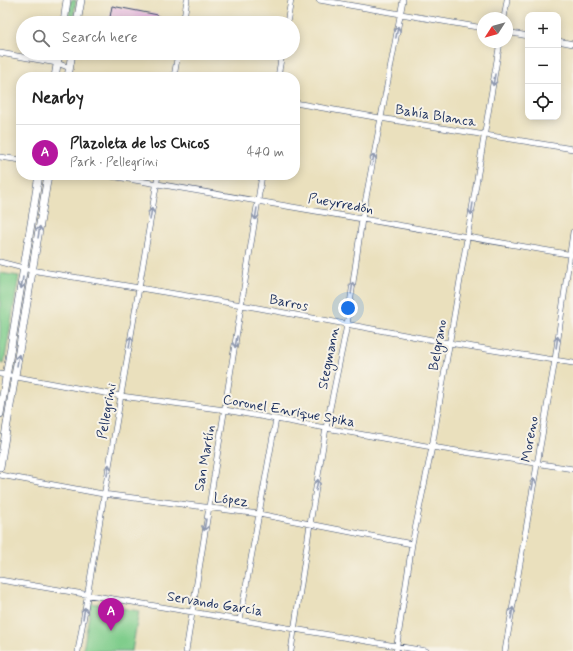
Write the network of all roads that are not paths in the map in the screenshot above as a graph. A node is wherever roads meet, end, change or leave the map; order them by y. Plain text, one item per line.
1 (67, 0) edge
2 (81, 0) edge
3 (187, 0) edge
4 (291, 0) edge
5 (319, 0) edge
6 (402, 0) edge
7 (507, 0) edge
8 (505, 12) edge
9 (400, 14) junction
10 (65, 16) edge
11 (78, 16) edge
12 (184, 16) edge
13 (288, 16) edge
14 (477, 27) edge
15 (513, 33) edge
16 (525, 35) edge
17 (561, 42) edge
18 (573, 44) edge
19 (499, 48) edge
20 (0, 53) edge
21 (16, 56) edge
22 (40, 60) edge
23 (58, 60) edge
24 (71, 60) edge
25 (177, 60) edge
26 (281, 60) edge
27 (57, 63) junction
28 (70, 68) junction
29 (56, 72) edge
30 (69, 72) edge
31 (175, 72) edge
32 (279, 72) edge
33 (300, 104) edge
34 (380, 118) junction
35 (484, 135) junction
36 (573, 149) edge
37 (0, 157) edge
38 (16, 159) edge
39 (38, 180) edge
40 (47, 180) edge
41 (133, 180) edge
42 (157, 180) edge
43 (261, 180) edge
44 (156, 184) junction
45 (258, 201) junction
46 (362, 219) junction
47 (573, 232) edge
48 (468, 237) junction
49 (571, 255) edge
50 (0, 262) edge
51 (24, 268) junction
52 (33, 270) junction
53 (139, 288) junction
54 (242, 305) junction
55 (347, 325) junction
56 (449, 343) junction
57 (555, 360) junction
58 (573, 363) edge
59 (3, 375) edge
60 (15, 377) junction
61 (121, 396) junction
62 (224, 410) junction
63 (0, 414) edge
64 (276, 419) junction
65 (326, 428) junction
66 (432, 447) junction
67 (537, 464) junction
68 (0, 467) edge
69 (573, 469) edge
70 (0, 475) edge
71 (104, 494) junction
72 (208, 508) junction
73 (259, 514) junction
74 (310, 524) junction
75 (412, 544) junction
76 (0, 580) edge
77 (87, 594) junction
78 (191, 612) junction
79 (240, 620) junction
80 (295, 629) junction
81 (396, 648) edge
82 (78, 651) edge
83 (186, 651) edge
84 (291, 651) edge
85 (426, 651) edge
86 (505, 651) edge

1 - 10 main road
2 - 11 main road
3 - 12 street
4 - 13 street
5 - 9 street
6 - 9 street, Stegmann
7 - 8 street
9 - 14 street
34 -> 9 street, Stegmann
15 - 16 street
17 - 18 street
19 -> 35 street, Belgrano
20 - 21 street
22 - 27 street
23 - 27 main road
24 - 28 main road
25 - 31 street
26 - 32 street
27 - 28 street
27 - 29 main road
28 - 30 main road
33 - 34 street, Bahía Blanca
34 - 35 street, Bahía Blanca
46 -> 34 street, Stegmann
35 - 36 street, Bahía Blanca
35 -> 48 street, Belgrano
37 - 38 street
39 - 51 main road
52 -> 40 main road
41 - 44 street, Pueyrredón
42 - 44 street, Pellegrini
43 - 45 street, San Martín
44 - 45 street, Pueyrredón
53 -> 44 street, Pellegrini
45 - 46 street, Pueyrredón
45 -> 54 street, San Martín
46 - 48 street, Pueyrredón
55 -> 46 street, Stegmann
47 - 49 street, Moreno
48 - 49 street, Pueyrredón
48 - 56 street, Belgrano
57 -> 49 street, Moreno
50 - 51 street, Barros
51 - 52 street, Barros
51 -> 59 main road
52 - 53 street, Barros
60 -> 52 main road
53 - 54 street, Barros
61 -> 53 street, Pellegrini
54 - 55 street, Barros
54 -> 62 street, San Martín
55 - 56 street, Barros
55 - 65 street, Stegmann
56 - 57 street, Barros
56 - 66 street, Belgrano
57 - 58 street, Barros
57 - 67 street, Moreno
59 - 60 street, Coronel Enrique Spika
59 - 63 main road
60 - 61 street, Coronel Enrique Spika
60 - 68 main road
61 - 62 street, Coronel Enrique Spika
71 -> 61 street, Pellegrini
62 - 64 street, Coronel Enrique Spika
62 - 72 street, San Martín
64 - 65 street, Coronel Enrique Spika
64 - 73 street
65 - 66 street, Coronel Enrique Spika
74 -> 65 street, Stegmann
66 - 67 street, Coronel Enrique Spika
66 - 75 street, Belgrano
67 - 69 street, Coronel Enrique Spika
86 -> 67 street, Moreno
70 - 71 street, López
71 - 72 street, López
71 - 77 street, Pellegrini
72 - 73 street, López
72 -> 78 street, San Martín
73 - 74 street, López
73 - 79 street
74 - 75 street, López
74 - 80 street, Stegmann
75 - 81 street, Belgrano
76 - 77 street, Servando García
77 - 78 street, Servando García
82 -> 77 street, Pellegrini
78 - 79 street, Servando García
78 - 83 street, San Martín
79 - 80 street, Servando García
80 - 81 street, Servando García
80 - 84 street, Stegmann
81 - 85 street, Servando García

